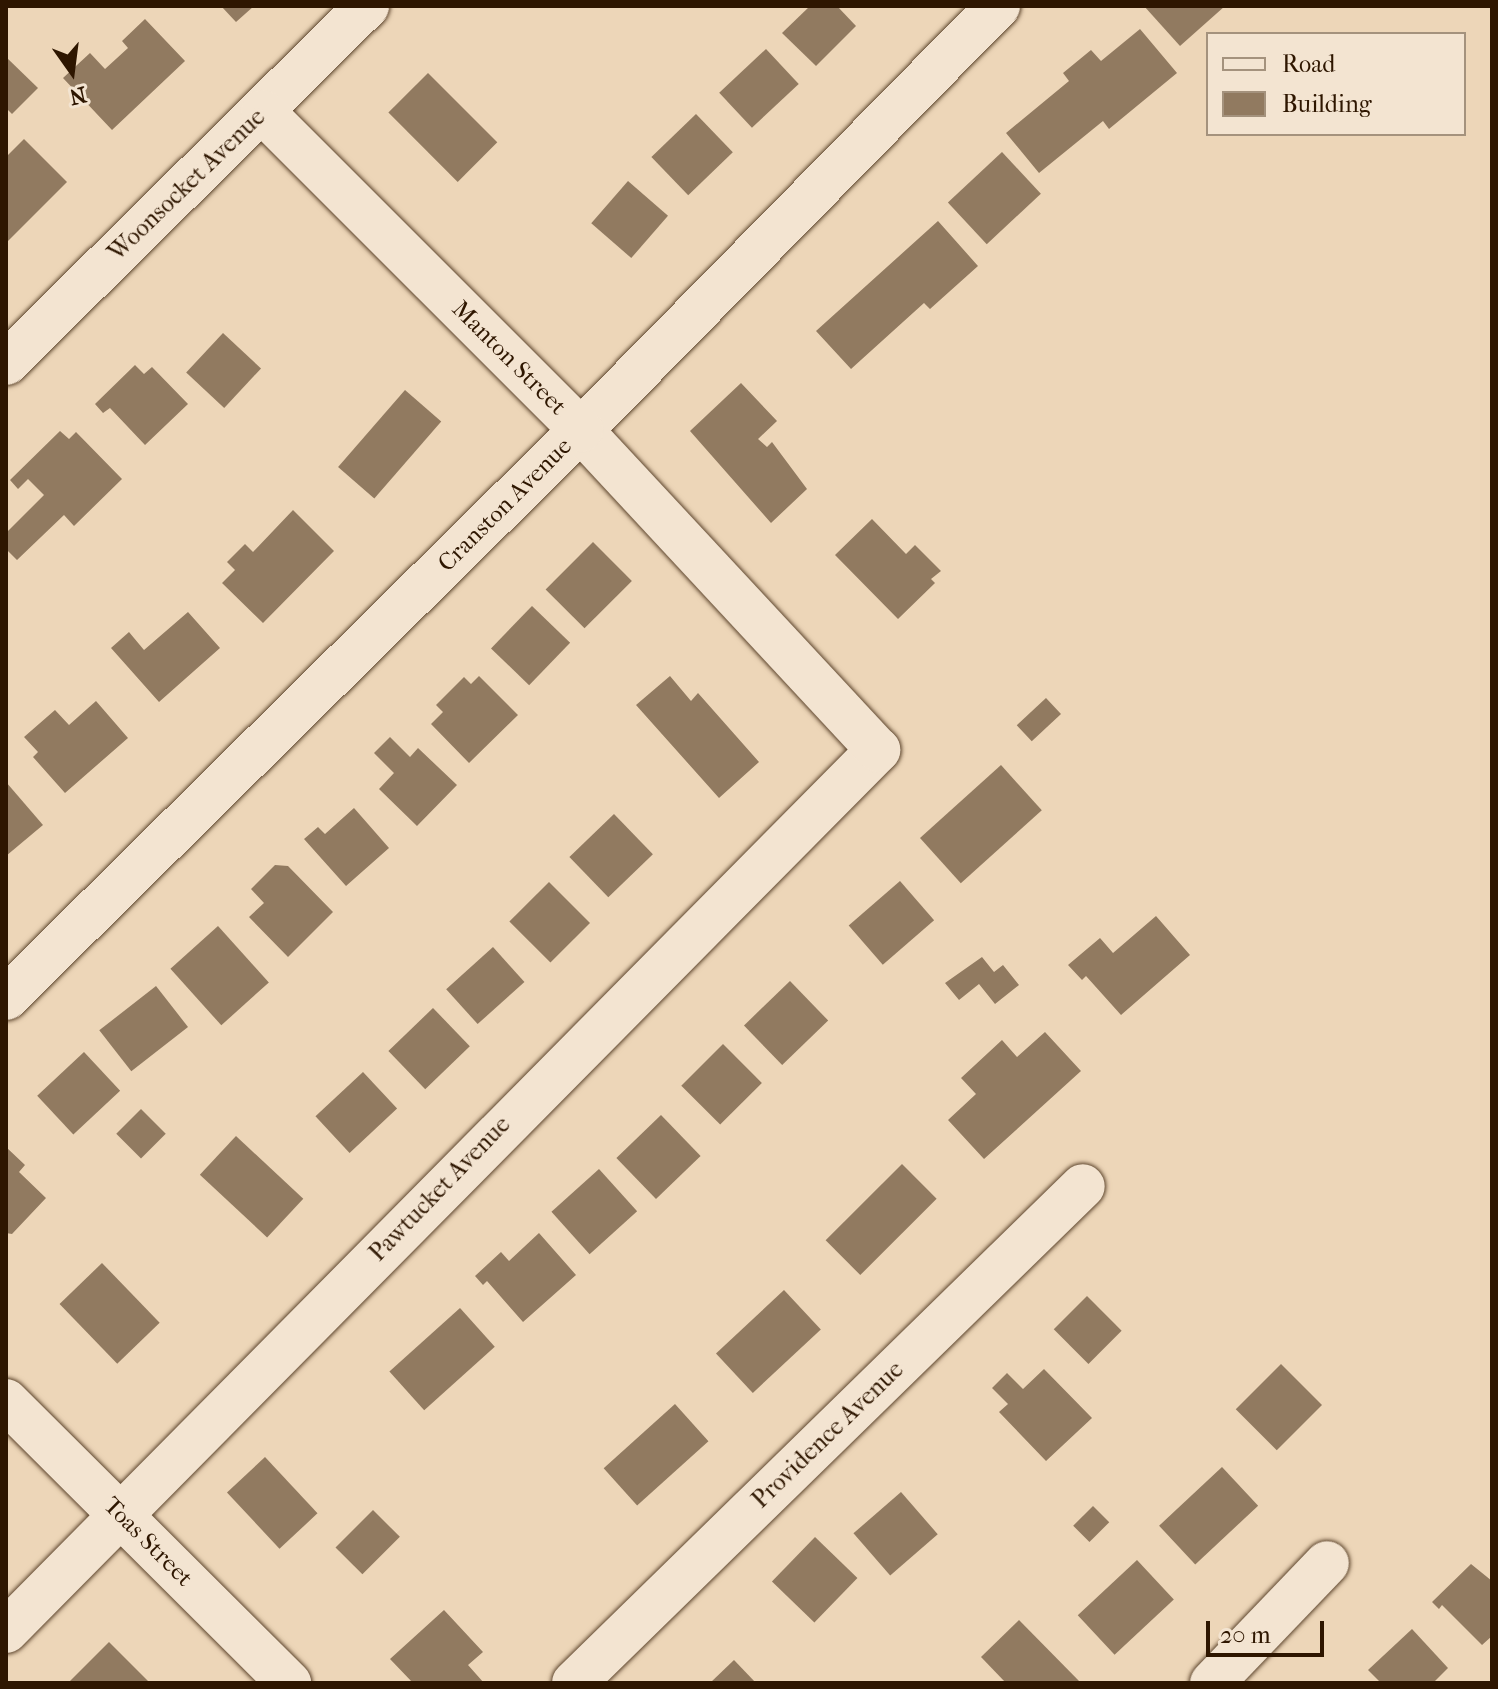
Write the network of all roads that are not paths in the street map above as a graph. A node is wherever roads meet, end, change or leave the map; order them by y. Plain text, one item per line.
1 (367, 6) edge
2 (998, 6) edge
3 (263, 112) junction
4 (6, 363) edge
5 (581, 430) junction
6 (878, 750) joint
7 (6, 998) edge
8 (1083, 1186) dead end
9 (6, 1401) edge
10 (122, 1516) junction
11 (1327, 1563) dead end
12 (6, 1631) edge
13 (289, 1683) edge
14 (574, 1683) edge
15 (1212, 1683) edge

1 - 3 street, Woonsocket Avenue
2 - 5 street, Cranston Avenue
3 - 4 street, Woonsocket Avenue
3 - 5 street, Manton Street
5 - 6 street, Manton Street
5 - 7 street, Cranston Avenue
6 - 10 street, Pawtucket Avenue
8 - 14 street, Providence Avenue
9 - 10 street, Toas Street
10 - 12 street, Pawtucket Avenue
10 - 13 street, Toas Street
11 - 15 street

